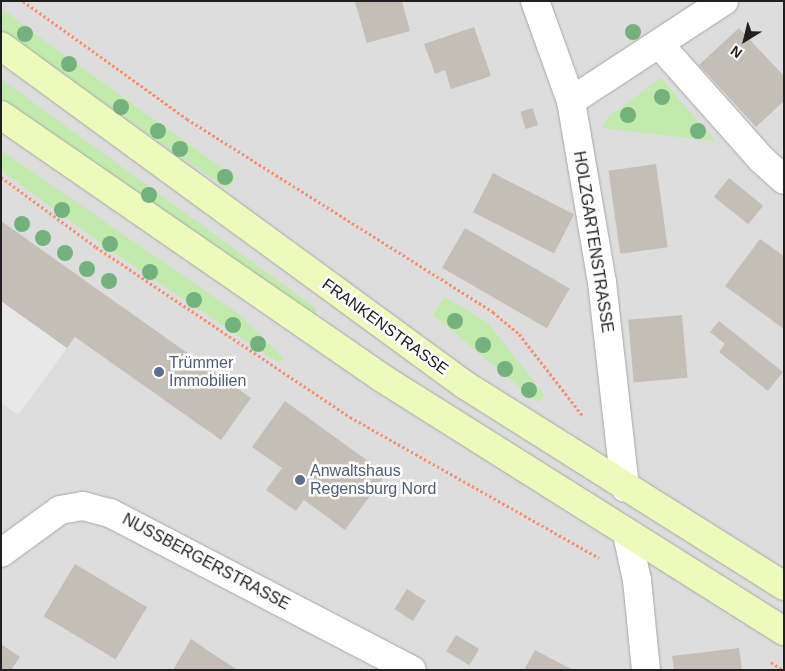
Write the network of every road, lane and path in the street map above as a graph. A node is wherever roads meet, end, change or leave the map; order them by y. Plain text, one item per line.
1 (23, 1) edge
2 (535, 1) edge
3 (724, 1) edge
4 (659, 44) junction
5 (1, 46) edge
6 (571, 101) junction
7 (1, 115) edge
8 (1, 177) edge
9 (784, 180) edge
10 (586, 420) dead end
11 (625, 488) junction
12 (627, 534) junction
13 (1, 553) edge
14 (637, 580) junction
15 (784, 586) edge
16 (784, 631) edge
17 (412, 670) edge
18 (646, 670) edge

1 - 10 path
2 - 6 street, HOLZGARTENSTRASSE
3 - 4 street
4 - 6 street
4 - 9 street
5 - 11 main road, FRANKENSTRASSE
6 - 11 street, HOLZGARTENSTRASSE
7 - 12 main road
8 - 14 path
11 - 15 main road, FRANKENSTRASSE
12 - 14 street
12 - 16 main road
13 - 17 street, NUSSBERGERSTRASSE
14 - 18 street

